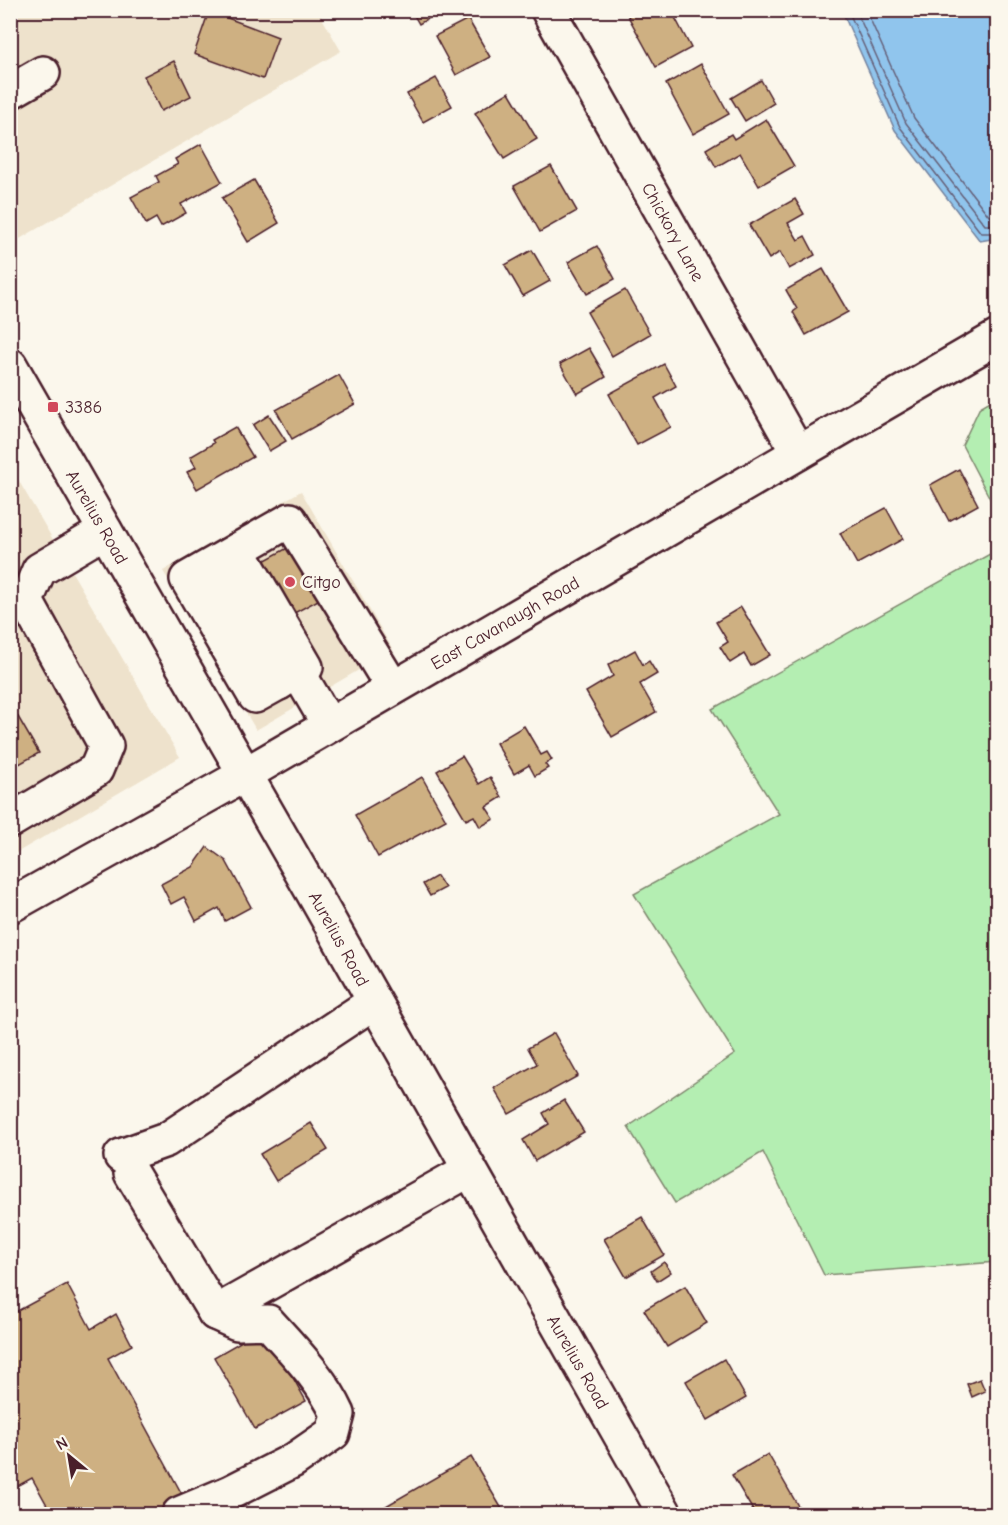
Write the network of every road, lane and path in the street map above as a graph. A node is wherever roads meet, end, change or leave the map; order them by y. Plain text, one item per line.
1 (548, 10) edge
2 (44, 73) dead end
3 (10, 92) edge
4 (998, 337) edge
5 (10, 365) edge
6 (798, 453) junction
7 (105, 531) junction
8 (224, 558) junction
9 (289, 677) junction
10 (393, 688) junction
11 (329, 725) junction
12 (244, 775) junction
13 (10, 821) edge
14 (10, 906) edge
15 (374, 1002) junction
16 (469, 1170) junction
17 (215, 1312) junction
18 (652, 1510) edge
19 (179, 1515) edge

1 - 6 street, Chickory Lane
2 - 3 street
4 - 6 street, East Cavanaugh Road
5 - 7 street, Aurelius Road
6 - 10 street, East Cavanaugh Road
7 - 12 street, Aurelius Road
7 - 13 street
8 - 9 street
8 - 9 street
8 - 10 street
9 - 11 street
10 - 11 street, East Cavanaugh Road
11 - 12 street, East Cavanaugh Road
12 - 14 street, East Cavanaugh Road
12 - 15 street, Aurelius Road
15 - 16 street, Aurelius Road
15 - 17 street
16 - 17 street
16 - 18 street, Aurelius Road
17 - 19 street

